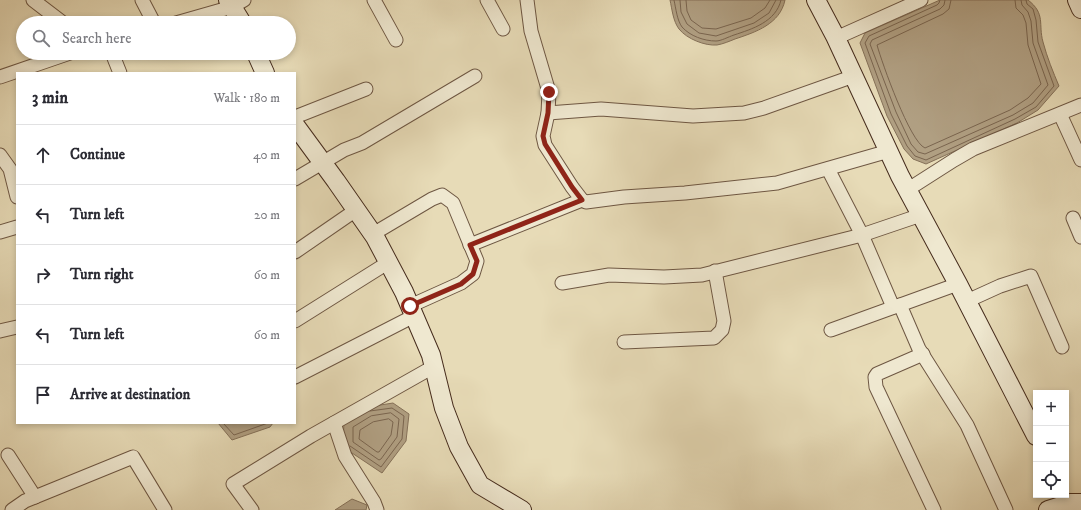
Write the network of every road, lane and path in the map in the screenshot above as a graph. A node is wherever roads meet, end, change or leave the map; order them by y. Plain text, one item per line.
1 (33, 0) edge
2 (142, 0) edge
3 (374, 0) edge
4 (487, 0) edge
5 (527, 0) edge
6 (816, 0) edge
7 (921, 0) edge
8 (1077, 0) edge
9 (235, 2) edge
10 (1081, 9) edge
11 (54, 16) edge
12 (150, 16) edge
13 (196, 16) edge
14 (240, 16) edge
15 (503, 29) dead end
16 (836, 38) junction
17 (396, 40) dead end
18 (50, 60) edge
19 (115, 60) edge
20 (260, 60) edge
21 (120, 72) edge
22 (266, 72) edge
23 (475, 76) dead end
24 (854, 76) junction
25 (0, 77) edge
26 (366, 89) dead end
27 (1081, 105) edge
28 (548, 113) junction
29 (1060, 114) junction
30 (296, 117) edge
31 (298, 136) edge
32 (889, 150) junction
33 (0, 154) edge
34 (1081, 160) edge
35 (322, 162) junction
36 (828, 169) junction
37 (296, 178) edge
38 (907, 190) junction
39 (16, 193) edge
40 (582, 200) junction
41 (356, 210) junction
42 (921, 215) junction
43 (1073, 218) dead end
44 (16, 227) edge
45 (0, 232) edge
46 (373, 234) junction
47 (862, 235) junction
48 (1081, 237) edge
49 (470, 245) junction
50 (296, 251) edge
51 (389, 262) junction
52 (715, 271) junction
53 (562, 283) dead end
54 (958, 284) junction
55 (967, 301) junction
56 (897, 306) junction
57 (412, 311) junction
58 (296, 320) edge
59 (16, 327) edge
60 (831, 330) dead end
61 (0, 331) edge
62 (624, 342) dead end
63 (1062, 347) dead end
64 (923, 354) junction
65 (433, 367) junction
66 (296, 376) edge
67 (334, 423) junction
68 (1033, 430) edge
69 (8, 455) dead end
70 (35, 497) junction
71 (1072, 500) edge
72 (12, 510) edge
73 (165, 510) edge
74 (252, 510) edge
75 (377, 510) edge
76 (522, 510) edge
77 (934, 510) edge
78 (1006, 510) edge
79 (1048, 510) edge

1 - 11 street
2 - 12 street
3 - 17 street
4 - 15 street
5 - 28 street
6 - 16 street
7 - 16 street
8 - 10 street
9 - 13 street
9 - 14 street
16 - 24 street
18 - 25 street
19 - 21 street
20 - 22 street
23 - 35 street
24 - 28 street
24 - 32 street
26 - 30 street
27 - 29 street
28 - 40 street
29 - 34 street
29 - 38 street
31 - 35 street
32 - 36 street
32 - 38 street
33 - 39 street
35 - 37 street
35 - 41 street
36 - 40 street
36 - 47 street
38 - 42 street
40 - 49 street
41 - 46 street
41 - 50 street
42 - 47 street
42 - 54 street
43 - 48 street
44 - 45 street
46 - 49 street
46 - 51 street
47 - 52 street
47 - 56 street
49 - 57 street
51 - 57 street
51 - 58 street
52 - 53 street
52 - 62 street
54 - 55 street
54 - 56 street
55 - 63 street
55 - 68 street
56 - 60 street
56 - 64 street
57 - 65 street
57 - 66 street
59 - 61 street
64 - 77 street
64 - 78 street
65 - 67 street
65 - 76 street
67 - 74 street
67 - 75 street
69 - 70 street
70 - 72 street
70 - 73 street
71 - 79 street

